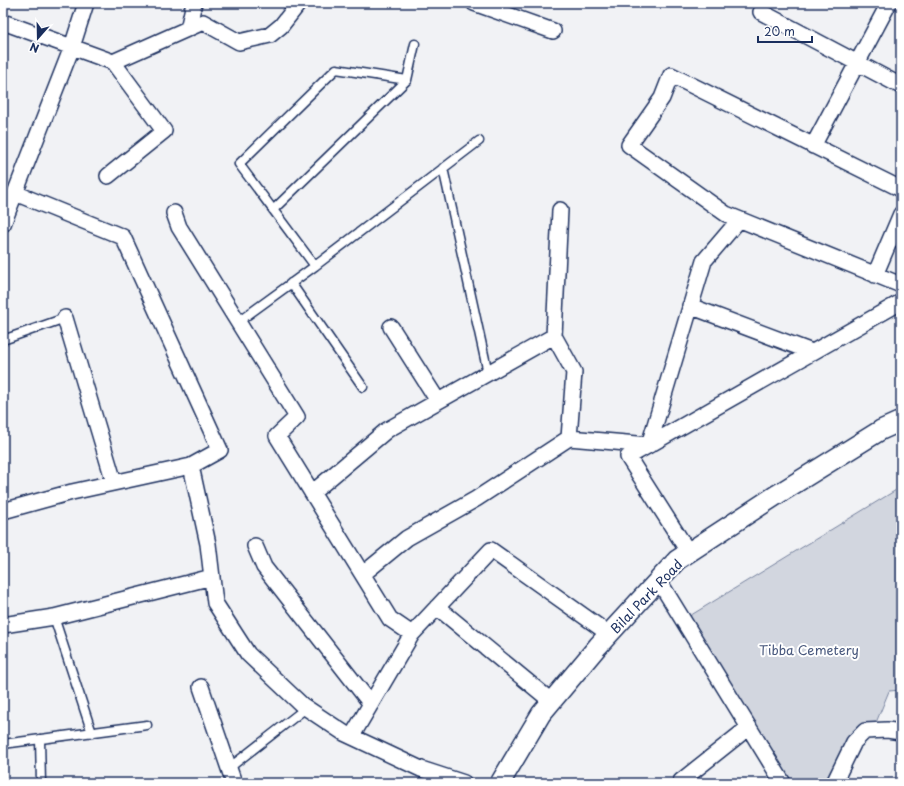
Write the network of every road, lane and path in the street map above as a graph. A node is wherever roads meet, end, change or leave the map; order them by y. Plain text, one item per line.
1 (86, 3) edge
2 (194, 3) edge
3 (299, 3) edge
4 (474, 3) edge
5 (889, 3) edge
6 (764, 7) edge
7 (3, 22) edge
8 (188, 29) junction
9 (553, 31) dead end
10 (414, 44) dead end
11 (72, 47) junction
12 (113, 62) junction
13 (857, 63) junction
14 (407, 80) junction
15 (901, 86) edge
16 (479, 141) dead end
17 (813, 146) junction
18 (443, 168) junction
19 (108, 176) dead end
20 (901, 189) edge
21 (15, 193) junction
22 (273, 210) junction
23 (560, 210) dead end
24 (174, 213) dead end
25 (901, 214) edge
26 (739, 220) junction
27 (3, 224) edge
28 (316, 266) junction
29 (875, 275) junction
30 (292, 283) junction
31 (901, 285) edge
32 (901, 302) edge
33 (690, 306) junction
34 (65, 318) joint
35 (238, 322) junction
36 (391, 327) dead end
37 (554, 336) junction
38 (3, 340) edge
39 (812, 352) junction
40 (488, 373) junction
41 (363, 387) dead end
42 (438, 401) junction
43 (901, 421) edge
44 (569, 438) junction
45 (649, 445) junction
46 (191, 466) junction
47 (114, 482) junction
48 (312, 493) junction
49 (3, 511) edge
50 (255, 546) dead end
51 (689, 553) junction
52 (363, 574) junction
53 (212, 577) junction
54 (659, 581) junction
55 (437, 607) junction
56 (54, 617) junction
57 (3, 624) edge
58 (412, 634) junction
59 (609, 634) junction
60 (201, 687) dead end
61 (551, 701) junction
62 (371, 704) junction
63 (306, 708) junction
64 (148, 725) dead end
65 (749, 727) junction
66 (901, 732) edge
67 (92, 733) junction
68 (352, 736) junction
69 (40, 739) junction
70 (3, 744) edge
71 (229, 768) junction
72 (686, 781) edge
73 (42, 783) edge
74 (234, 783) edge
75 (464, 783) edge
76 (500, 783) edge
77 (783, 783) edge
78 (834, 783) edge

1 - 11 street
2 - 8 street
3 - 8 street
4 - 9 street
5 - 13 street
6 - 13 street
7 - 11 street
8 - 12 street
10 - 14 lane
11 - 12 street
11 - 21 street
12 - 19 street
13 - 15 street
13 - 17 street
14 - 22 lane
14 - 22 lane
16 - 18 lane
17 - 20 street
17 - 26 street
18 - 28 lane
18 - 40 lane
21 - 27 street
21 - 46 street
22 - 28 lane
23 - 37 street
24 - 35 street
25 - 29 street
26 - 29 street
26 - 33 street
28 - 30 lane
29 - 31 street
30 - 35 lane
30 - 41 lane
32 - 39 street
33 - 39 street
33 - 45 street
34 - 38 lane
34 - 47 street
35 - 48 street
36 - 42 street
37 - 40 street
37 - 44 street
39 - 45 street
40 - 42 street
42 - 48 street
43 - 51 street, Bilal Park Road
44 - 45 street
44 - 52 street
45 - 51 street
46 - 47 street
46 - 53 street
47 - 49 street
48 - 52 street
50 - 62 street
51 - 54 street, Bilal Park Road
52 - 58 street
53 - 56 street
53 - 63 street
54 - 59 street, Bilal Park Road
54 - 65 street
55 - 58 street
55 - 59 street
55 - 61 street
56 - 57 street
56 - 67 lane
58 - 62 street
59 - 61 street, Bilal Park Road
60 - 71 street
61 - 76 street, Bilal Park Road
62 - 68 street
63 - 68 street
63 - 71 lane
64 - 67 lane
65 - 72 street
65 - 77 street
66 - 78 street
67 - 69 lane
68 - 75 street
69 - 70 lane
69 - 73 lane
71 - 74 street

